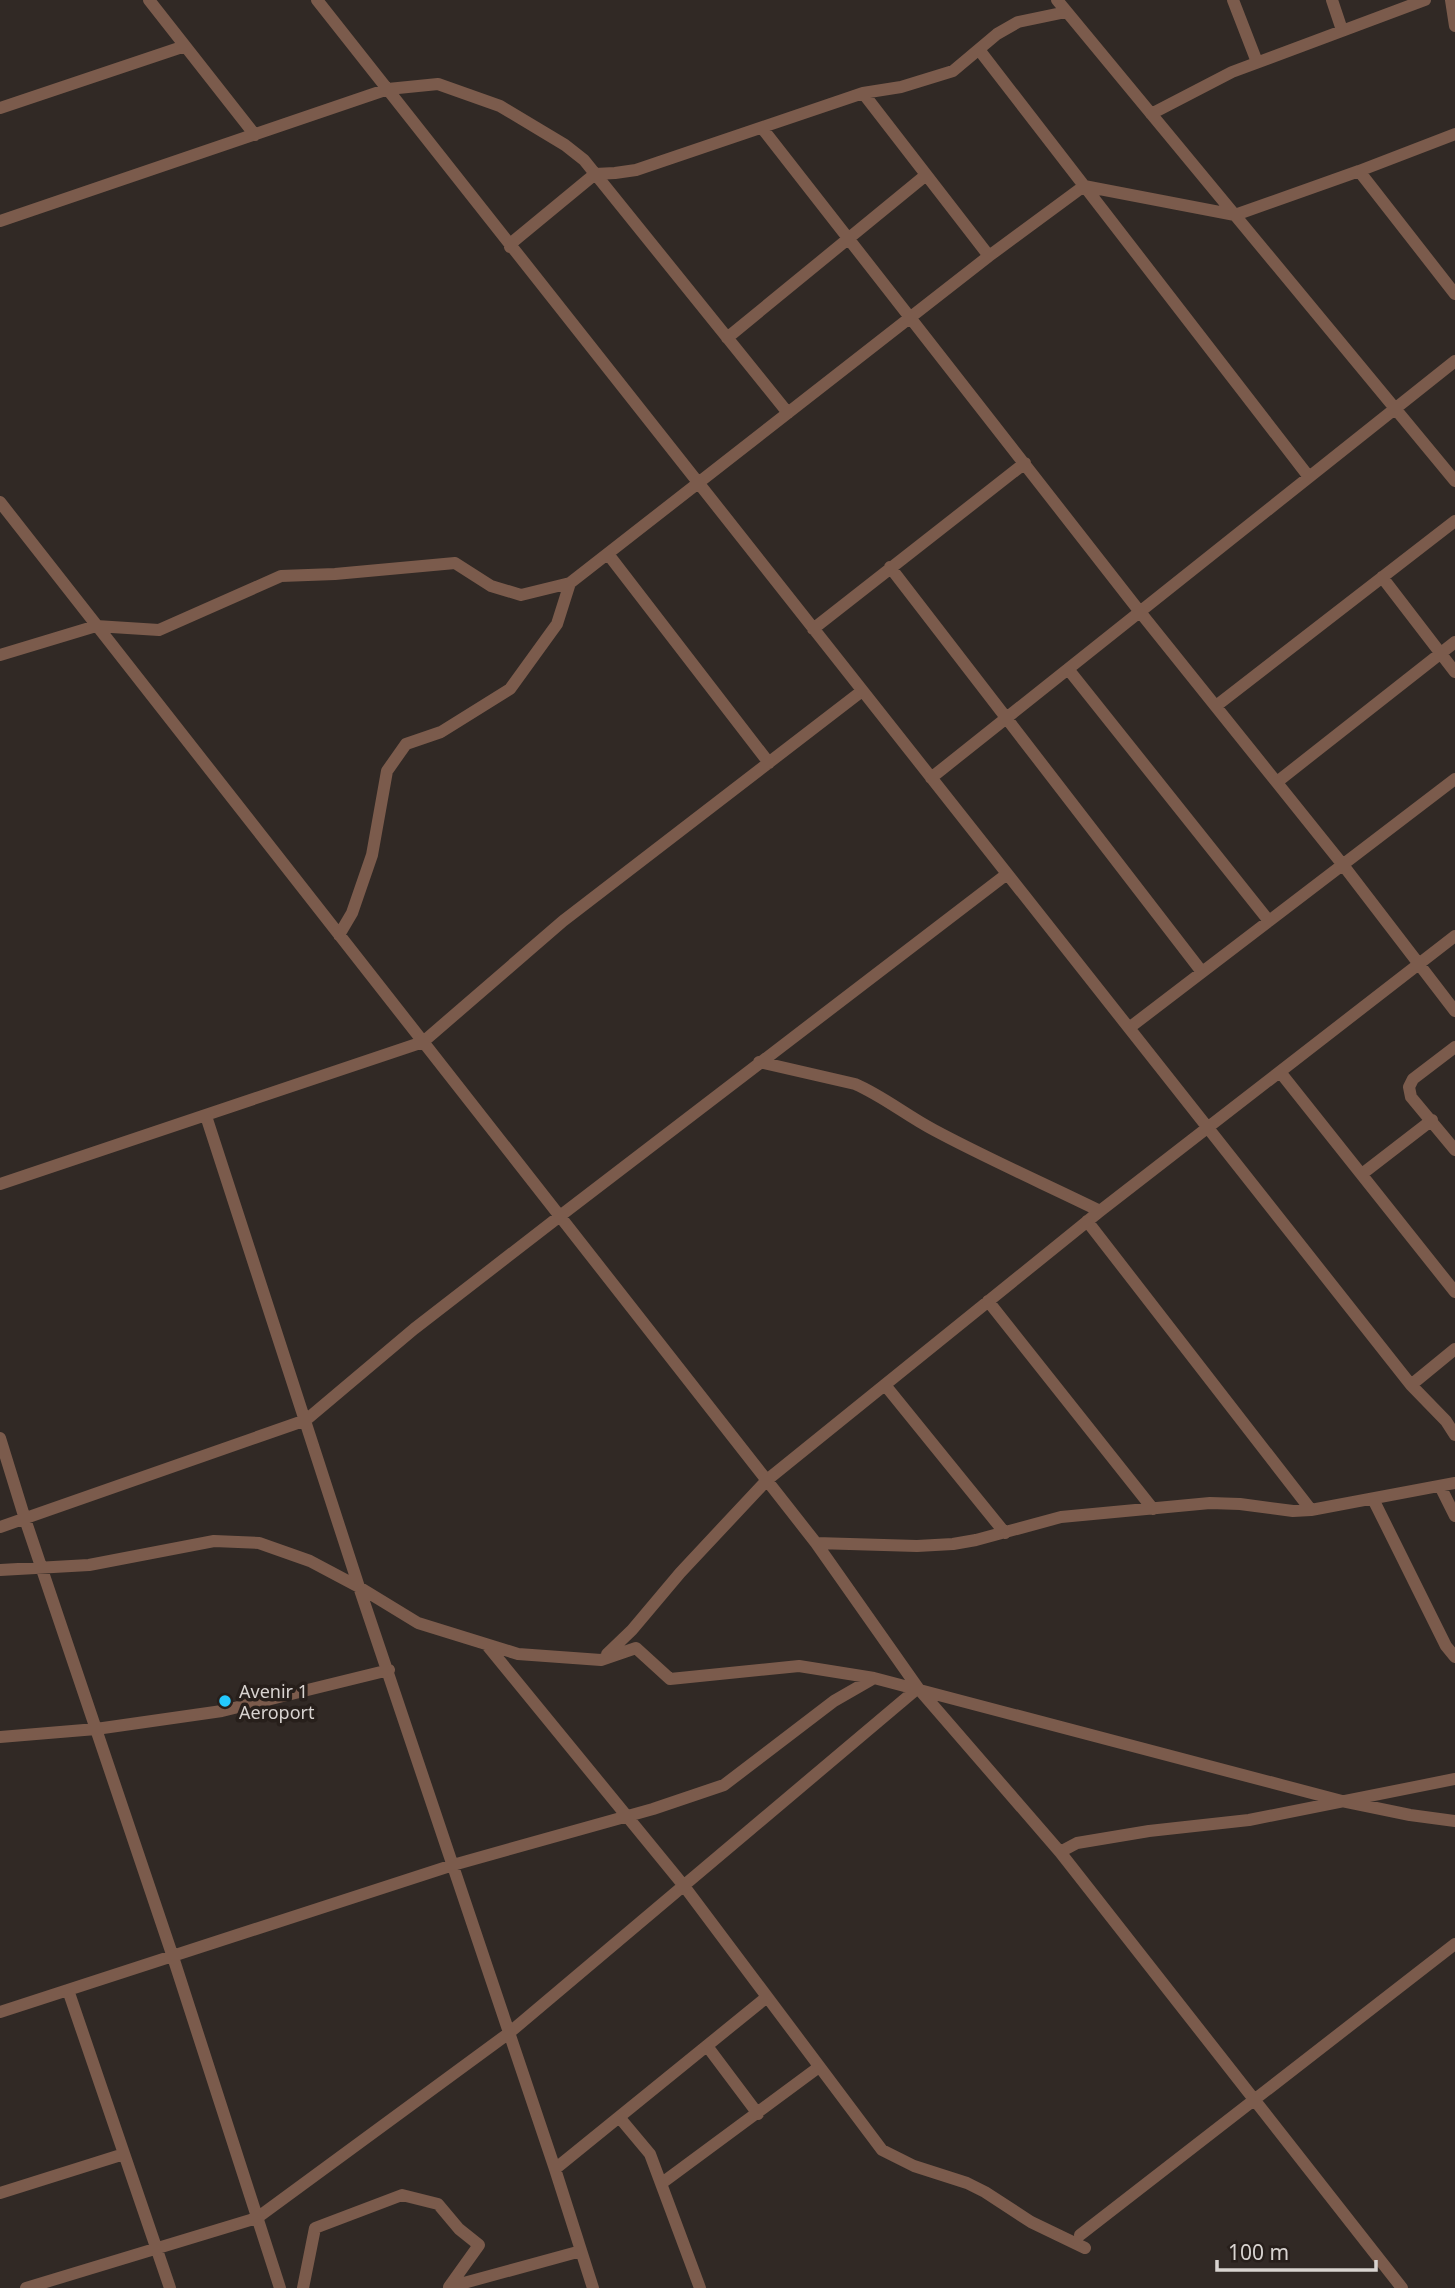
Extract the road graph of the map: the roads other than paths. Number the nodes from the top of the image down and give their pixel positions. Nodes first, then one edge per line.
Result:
1 (149, 0) edge
2 (317, 0) edge
3 (1057, 0) edge
4 (1233, 0) edge
5 (1332, 0) edge
6 (1424, 0) edge
7 (1451, 0) edge
8 (1066, 12) junction
9 (1455, 26) edge
10 (1342, 30) junction
11 (185, 46) junction
12 (980, 51) junction
13 (1257, 62) junction
14 (388, 89) junction
15 (863, 93) junction
16 (0, 108) edge
17 (1151, 114) junction
18 (762, 128) junction
19 (1455, 134) edge
20 (255, 135) junction
21 (1359, 171) junction
22 (595, 174) junction
23 (926, 175) junction
24 (1084, 186) junction
25 (1235, 215) junction
26 (0, 222) edge
27 (849, 238) junction
28 (510, 247) junction
29 (989, 256) junction
30 (1455, 294) edge
31 (911, 318) junction
32 (727, 338) junction
33 (1455, 361) edge
34 (1395, 408) junction
35 (788, 413) junction
36 (1025, 463) junction
37 (1308, 477) junction
38 (1455, 481) edge
39 (698, 484) junction
40 (0, 502) edge
41 (1455, 521) edge
42 (608, 554) junction
43 (890, 567) junction
44 (1382, 577) junction
45 (570, 583) junction
46 (1140, 611) junction
47 (96, 626) junction
48 (813, 629) junction
49 (1455, 642) edge
50 (0, 654) edge
51 (1441, 654) junction
52 (1068, 669) junction
53 (1455, 672) edge
54 (862, 691) junction
55 (1216, 706) junction
56 (1006, 718) junction
57 (769, 763) junction
58 (930, 778) junction
59 (1455, 779) edge
60 (1278, 782) junction
61 (1343, 865) junction
62 (1007, 874) junction
63 (1269, 921) junction
64 (339, 935) junction
65 (1455, 936) edge
66 (1420, 964) junction
67 (1202, 972) junction
68 (1455, 1011) edge
69 (1129, 1028) junction
70 (423, 1042) junction
71 (1455, 1047) edge
72 (760, 1062) junction
73 (1280, 1072) junction
74 (206, 1116) junction
75 (1432, 1120) junction
76 (1207, 1128) junction
77 (1455, 1150) edge
78 (1362, 1174) junction
79 (0, 1184) edge
80 (1100, 1211) junction
81 (560, 1216) junction
82 (1087, 1221) junction
83 (1455, 1292) edge
84 (988, 1301) junction
85 (1455, 1349) edge
86 (886, 1385) junction
87 (1410, 1385) junction
88 (306, 1420) junction
89 (1455, 1435) edge
90 (0, 1438) edge
91 (767, 1480) junction
92 (1455, 1483) edge
93 (1440, 1486) junction
94 (1373, 1499) junction
95 (1153, 1509) junction
96 (1311, 1510) junction
97 (1455, 1516) edge
98 (25, 1520) junction
99 (0, 1527) edge
100 (1005, 1532) junction
101 (816, 1543) junction
102 (41, 1567) junction
103 (0, 1570) edge
104 (359, 1587) junction
105 (486, 1644) junction
106 (1455, 1657) edge
107 (601, 1660) junction
108 (388, 1670) junction
109 (874, 1678) junction
110 (918, 1688) junction
111 (96, 1729) junction
112 (0, 1737) edge
113 (1455, 1779) edge
114 (1342, 1801) junction
115 (627, 1816) junction
116 (1455, 1821) edge
117 (1060, 1852) junction
118 (453, 1865) junction
119 (684, 1886) junction
120 (1455, 1944) edge
121 (173, 1957) junction
122 (68, 1990) junction
123 (767, 1997) junction
124 (0, 2012) edge
125 (509, 2033) junction
126 (707, 2046) junction
127 (819, 2067) junction
128 (1254, 2099) junction
129 (758, 2113) junction
130 (619, 2117) junction
131 (124, 2154) junction
132 (555, 2169) junction
133 (662, 2183) junction
134 (0, 2193) edge
135 (257, 2217) junction
136 (1080, 2235) dead end
137 (1085, 2248) dead end
138 (157, 2249) junction
139 (580, 2251) junction
140 (26, 2288) edge
141 (170, 2288) edge
142 (280, 2288) edge
143 (303, 2288) edge
144 (593, 2288) edge
145 (700, 2288) edge
146 (1402, 2288) edge

1 - 11 street
2 - 14 street
3 - 8 street
4 - 13 street
5 - 10 street
6 - 10 street
7 - 9 street
8 - 12 street
8 - 17 street
10 - 13 street
11 - 16 street
11 - 20 street
12 - 15 street
12 - 24 street
13 - 17 street
14 - 20 street
14 - 22 street
14 - 28 street
15 - 18 street
15 - 23 street
17 - 25 street
18 - 22 street
18 - 27 street
19 - 21 street
20 - 26 street
21 - 25 street
21 - 30 street
22 - 28 street
22 - 32 street
23 - 27 street
23 - 29 street
24 - 25 street
24 - 29 street
24 - 37 street
25 - 34 street
27 - 31 street
27 - 32 street
28 - 39 street
29 - 31 street
31 - 35 street
31 - 36 street
32 - 35 street
33 - 34 street
34 - 37 street
34 - 38 street
35 - 39 street
36 - 43 street
36 - 46 street
37 - 46 street
39 - 42 street
39 - 48 street
40 - 47 street
41 - 44 street
42 - 45 street
42 - 57 street
43 - 48 street
43 - 56 street
44 - 51 street
44 - 55 street
45 - 47 street
45 - 64 street
46 - 52 street
46 - 55 street
47 - 50 street
47 - 64 street
48 - 54 street
49 - 51 street
51 - 53 street
51 - 60 street
52 - 56 street
52 - 63 street
54 - 57 street
54 - 58 street
55 - 60 street
56 - 58 street
56 - 67 street
57 - 70 street
58 - 62 street
59 - 61 street
60 - 61 street
61 - 63 street
61 - 66 street
62 - 69 street
62 - 72 street
63 - 67 street
64 - 70 street
65 - 66 street
66 - 68 street
66 - 73 street
67 - 69 street
69 - 76 street
70 - 74 street
70 - 81 street
71 - 75 street
72 - 80 street
72 - 81 street
73 - 76 street
73 - 78 street
74 - 79 street
74 - 88 street
75 - 77 street
75 - 78 street
76 - 80 street
76 - 87 street
78 - 83 street
80 - 82 street
81 - 88 street
81 - 91 street
82 - 84 street
82 - 96 street
84 - 86 street
84 - 95 street
85 - 87 street
86 - 91 street
86 - 100 street
87 - 89 street
88 - 98 street
88 - 104 street
90 - 98 street
91 - 101 street
91 - 107 street
92 - 93 street
93 - 94 street
93 - 97 street
94 - 96 street
94 - 106 street
95 - 96 street
95 - 100 street
98 - 99 street
98 - 102 street
100 - 101 street
101 - 110 street
102 - 103 street
102 - 104 street
102 - 111 street
104 - 105 street
104 - 108 street
105 - 107 street
105 - 115 street
107 - 109 street
108 - 111 street
108 - 118 street
109 - 110 street
109 - 115 street
110 - 114 street
110 - 117 street
110 - 119 street
111 - 112 street
111 - 121 street
113 - 114 street
114 - 116 street
114 - 117 street
115 - 118 street
115 - 119 street
117 - 128 street
118 - 121 street
118 - 125 street
119 - 123 street
119 - 125 street
120 - 128 street
121 - 122 street
121 - 135 street
122 - 124 street
122 - 131 street
123 - 126 street
123 - 127 street
125 - 132 street
125 - 135 street
126 - 129 street
126 - 130 street
127 - 129 street
127 - 137 street
128 - 136 street
128 - 146 street
129 - 133 street
130 - 132 street
130 - 133 street
131 - 134 street
131 - 138 street
132 - 139 street
133 - 145 street
135 - 138 street
135 - 142 street
138 - 140 street
138 - 141 street
139 - 143 street
139 - 144 street

